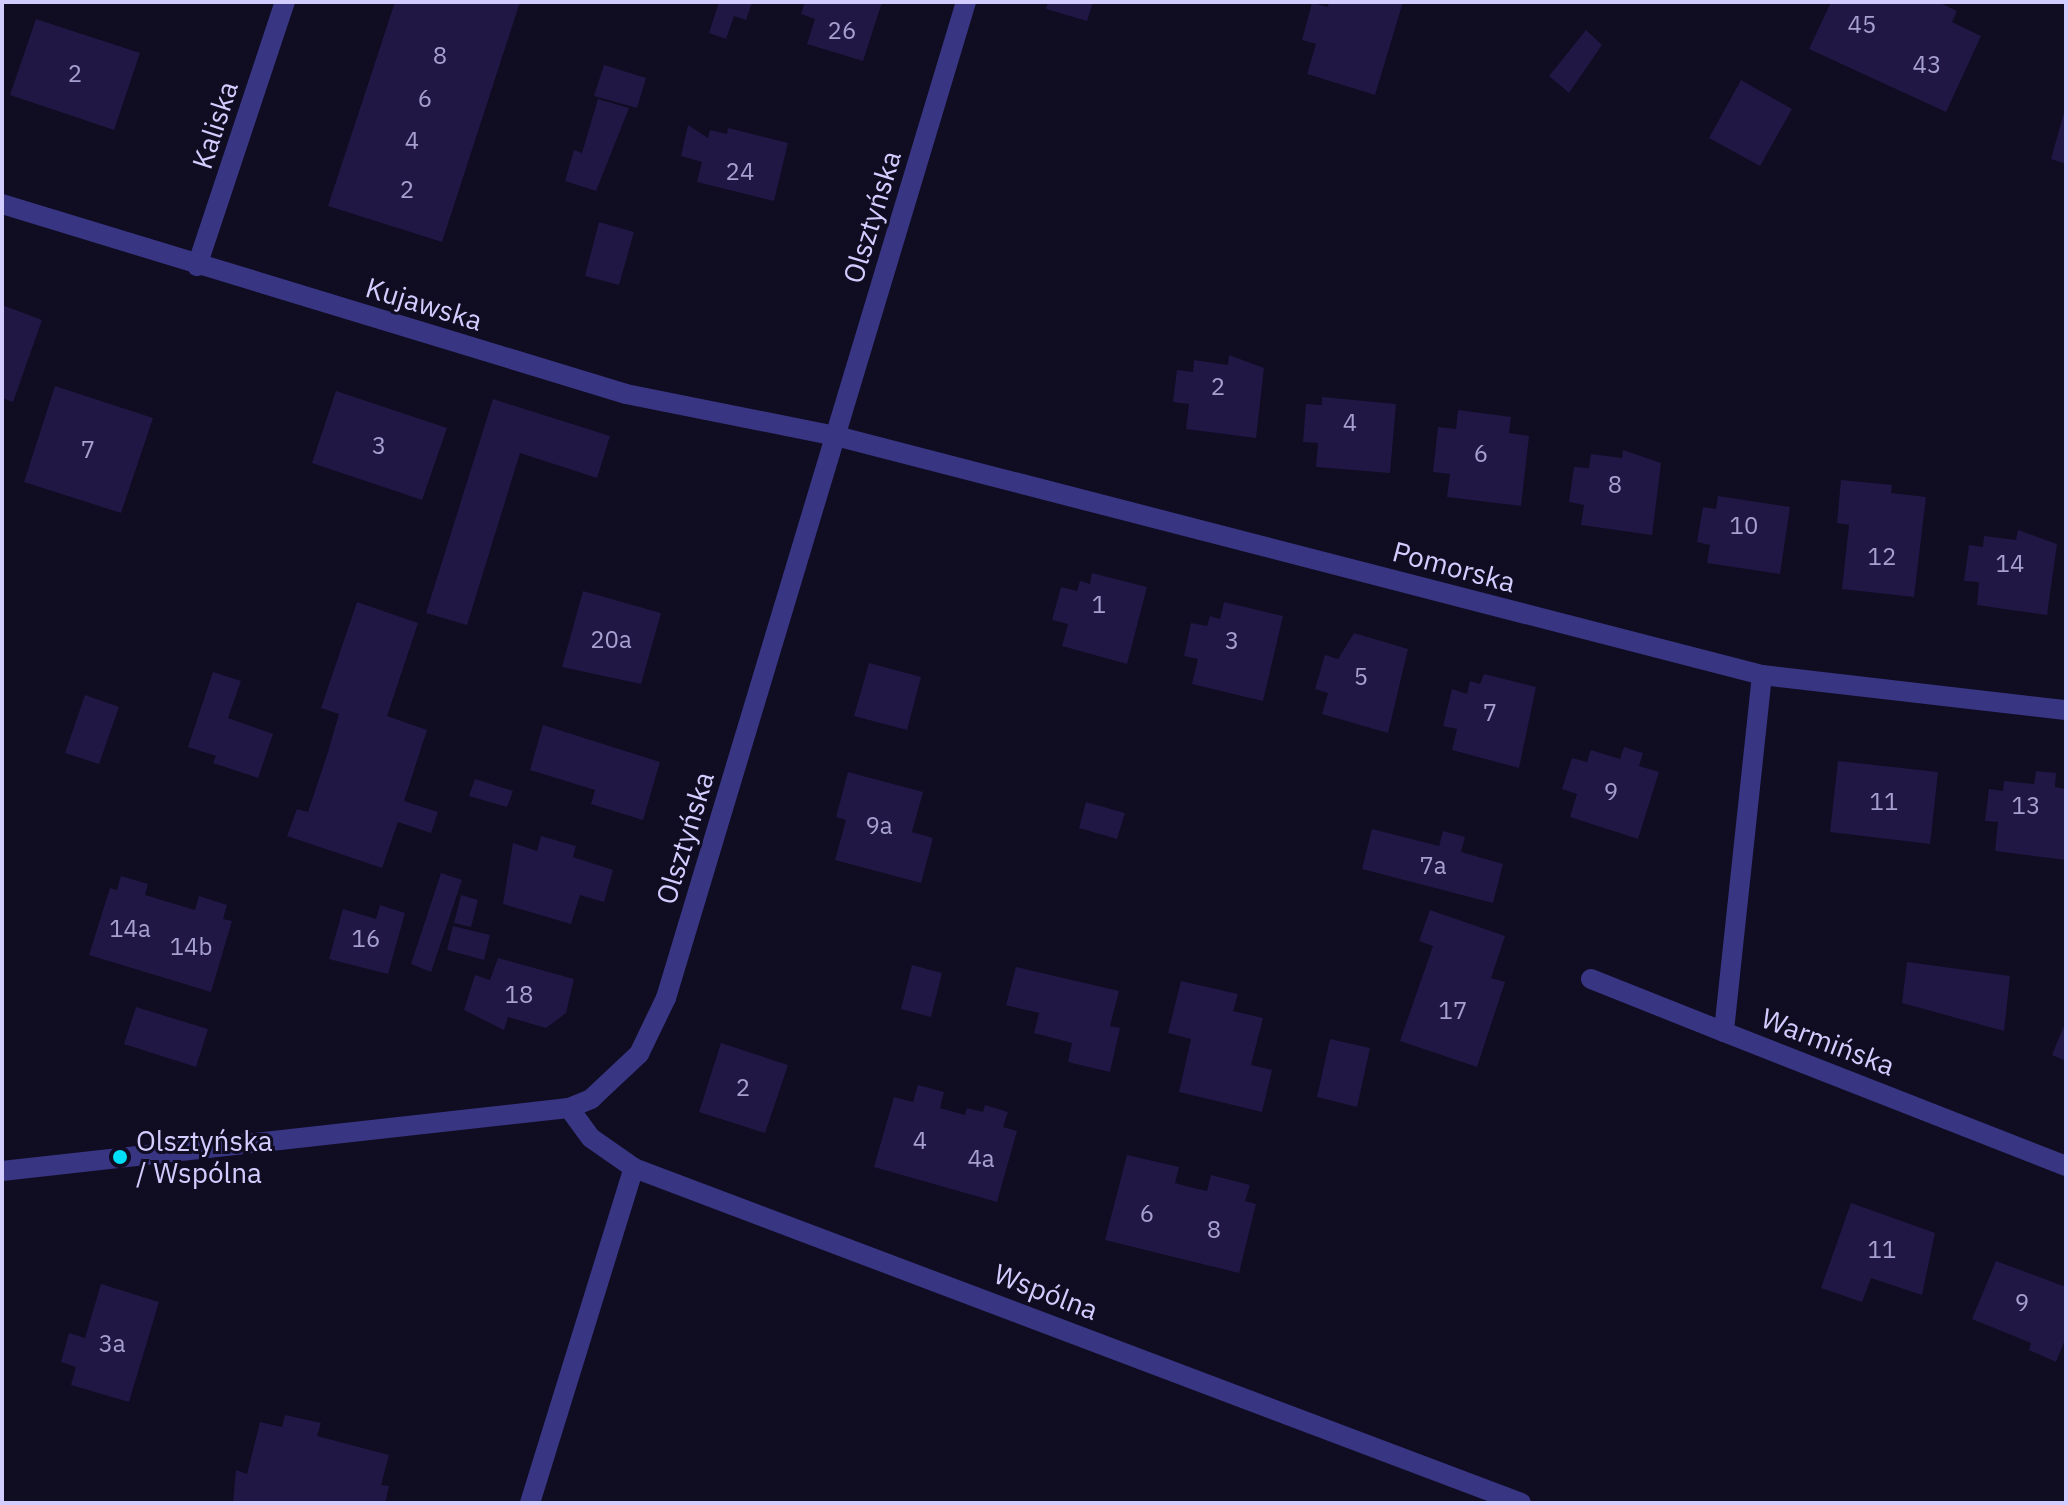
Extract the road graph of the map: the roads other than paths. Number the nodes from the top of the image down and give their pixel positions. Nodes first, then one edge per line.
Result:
1 (285, 2) edge
2 (966, 2) edge
3 (2, 204) edge
4 (197, 266) junction
5 (836, 436) junction
6 (1762, 675) junction
7 (2066, 710) edge
8 (1591, 979) dead end
9 (1724, 1032) junction
10 (569, 1108) junction
11 (2066, 1166) edge
12 (634, 1168) junction
13 (2, 1171) edge
14 (530, 1503) edge
15 (1521, 1503) edge

1 - 4 street, Kaliska
2 - 5 street, Olsztyńska
3 - 4 street, Kujawska
4 - 5 street, Kujawska
5 - 6 street, Pomorska
5 - 10 street, Olsztyńska
6 - 7 street, Pomorska
6 - 9 street, Warmińska
8 - 9 street
9 - 11 street, Warmińska
10 - 12 street, Wspólna
10 - 13 street, Olsztyńska
12 - 14 street
12 - 15 street, Wspólna

